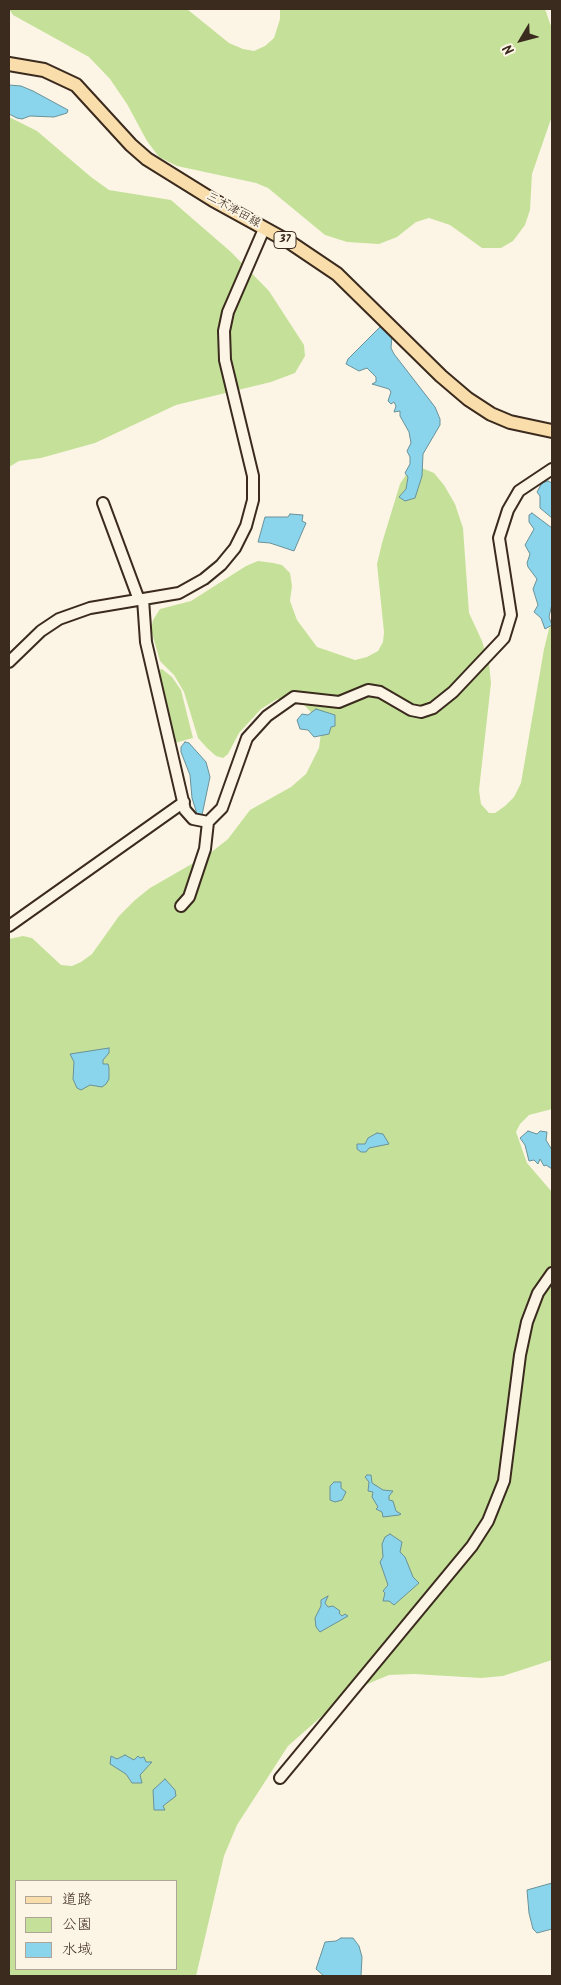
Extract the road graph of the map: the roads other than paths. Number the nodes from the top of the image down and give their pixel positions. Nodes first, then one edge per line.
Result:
1 (9, 64) edge
2 (264, 229) junction
3 (552, 431) edge
4 (552, 469) edge
5 (103, 503) dead end
6 (141, 600) junction
7 (9, 662) edge
8 (184, 802) junction
9 (208, 822) junction
10 (181, 906) dead end
11 (9, 926) edge
12 (552, 1273) edge
13 (280, 1778) dead end

1 - 2 main road, 三木津田線 / 37
2 - 3 main road, 三木津田線 / 37
2 - 6 street
4 - 9 street
5 - 6 street
6 - 7 street
6 - 8 street
8 - 9 street
8 - 11 street
9 - 10 street
12 - 13 street

